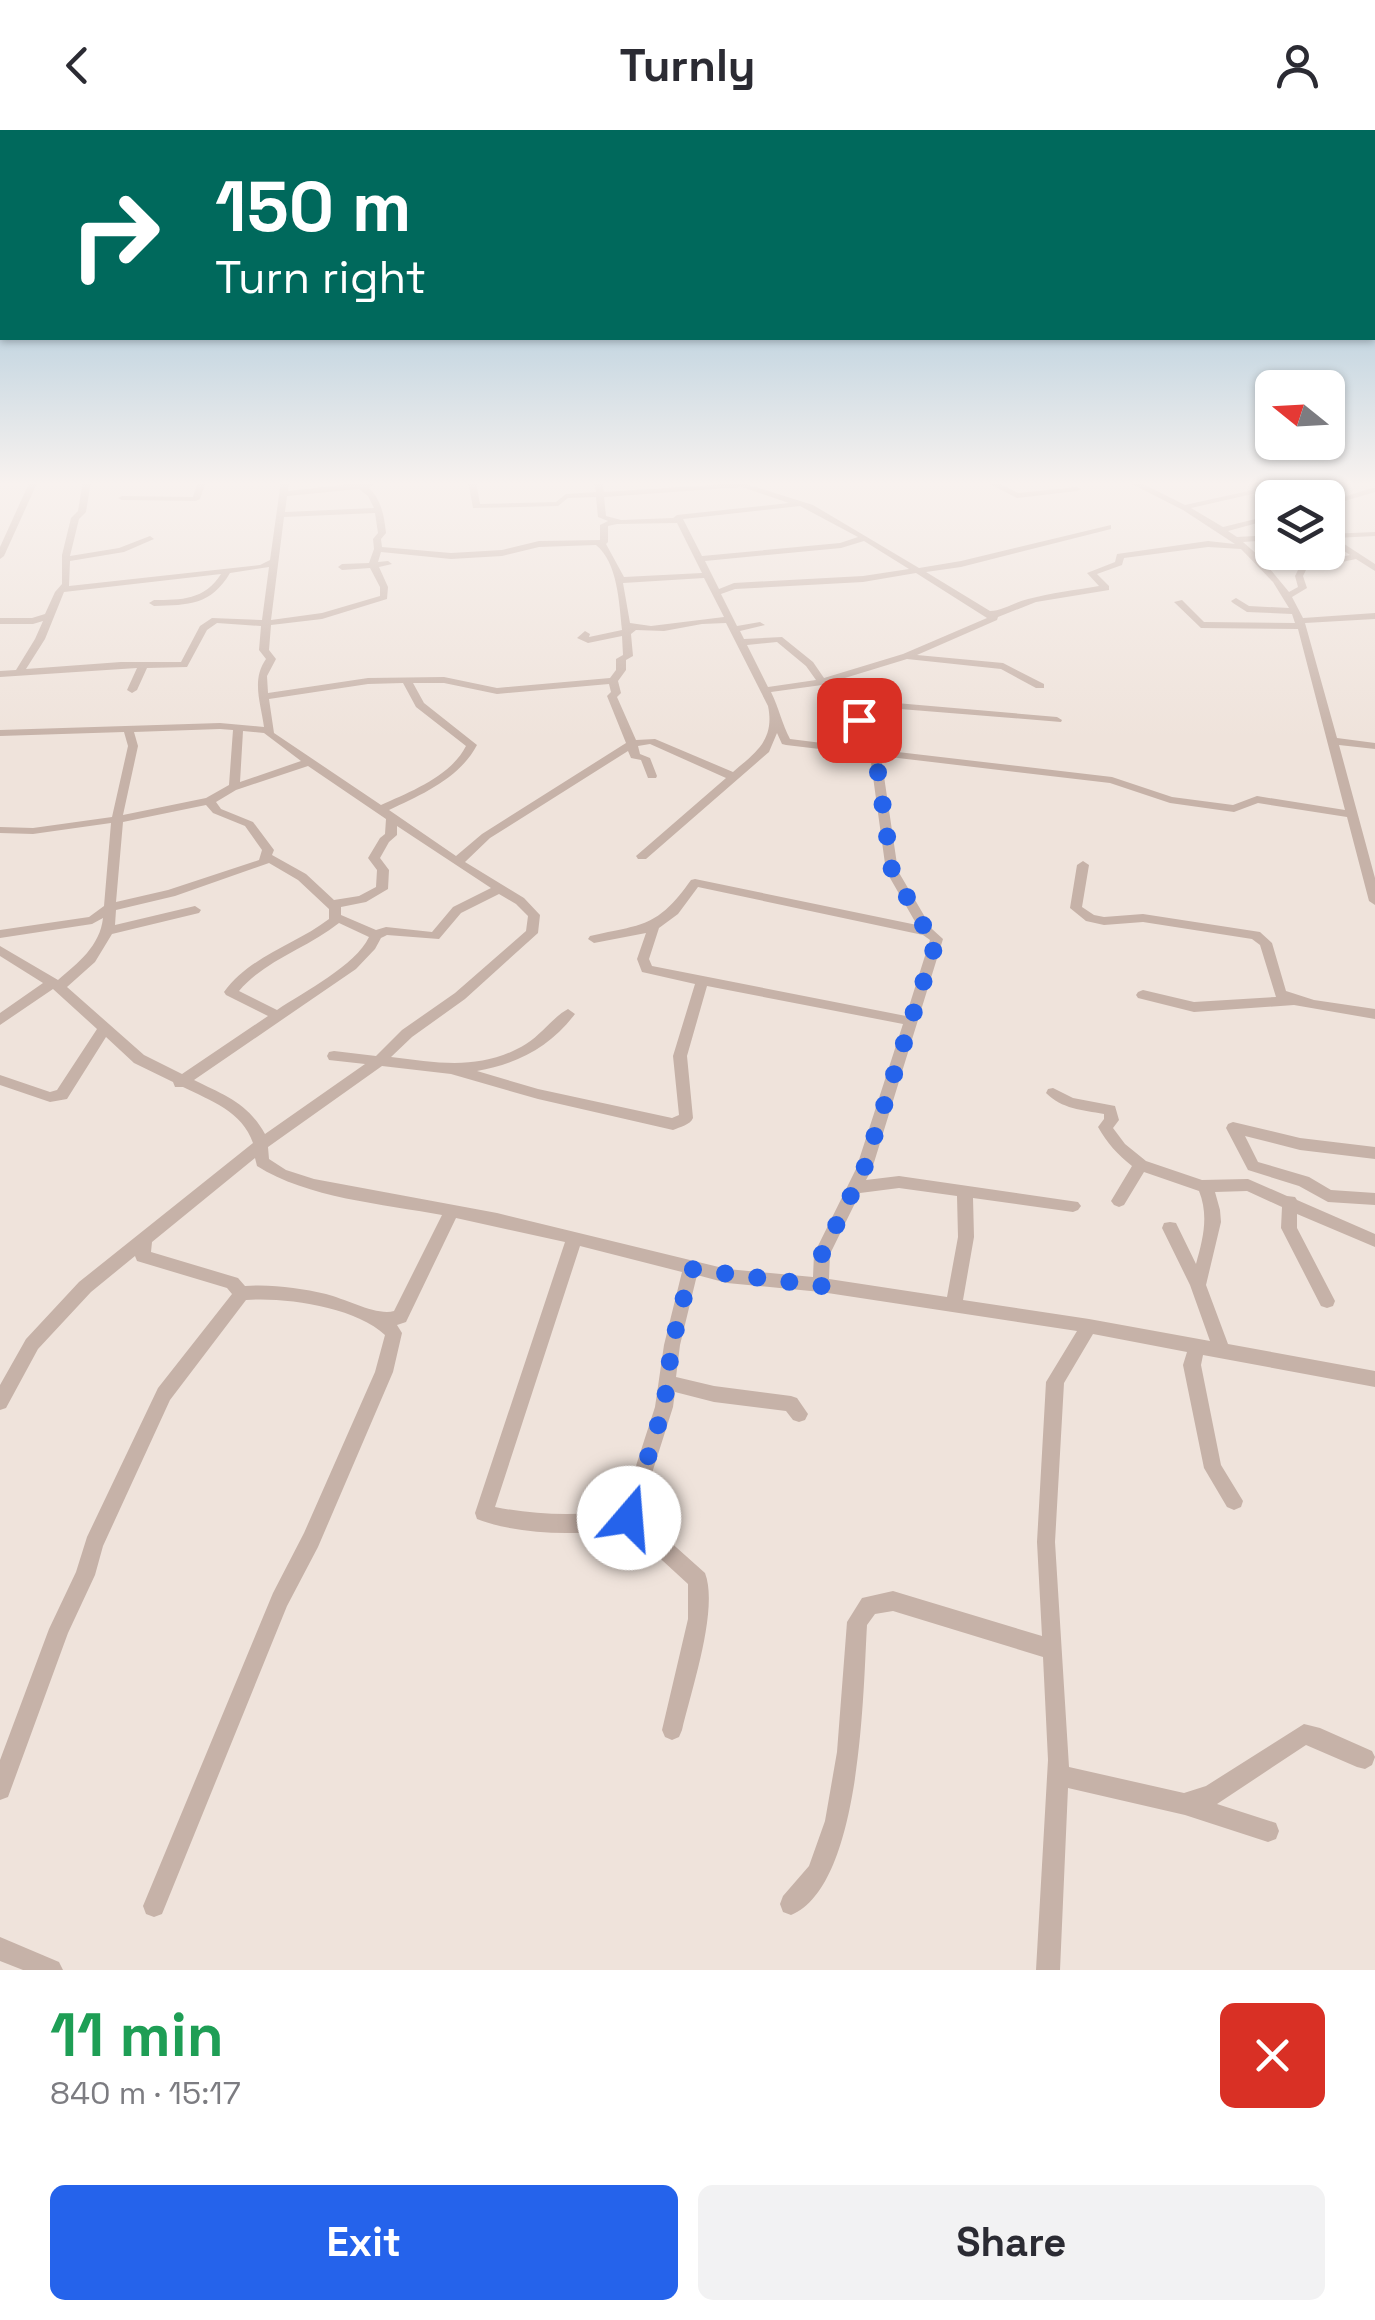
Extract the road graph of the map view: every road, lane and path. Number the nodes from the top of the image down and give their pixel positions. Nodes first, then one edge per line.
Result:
1 (67, 567) edge
2 (262, 567) edge
3 (272, 567) edge
4 (374, 567) edge
5 (613, 567) edge
6 (702, 567) edge
7 (912, 567) edge
8 (940, 567) edge
9 (1107, 567) edge
10 (1266, 567) edge
11 (1308, 567) edge
12 (222, 570) junction
13 (917, 570) junction
14 (707, 575) junction
15 (618, 578) junction
16 (62, 590) junction
17 (716, 593) junction
18 (1289, 595) junction
19 (1236, 601) dead end
20 (154, 602) dead end
21 (1179, 602) dead end
22 (990, 614) junction
23 (50, 616) junction
24 (1375, 616) edge
25 (1299, 619) junction
26 (0, 622) edge
27 (269, 624) junction
28 (731, 624) junction
29 (760, 624) dead end
30 (630, 629) junction
31 (584, 634) dead end
32 (744, 642) junction
33 (906, 656) junction
34 (143, 666) junction
35 (19, 673) junction
36 (0, 674) edge
37 (407, 681) junction
38 (613, 681) junction
39 (822, 682) junction
40 (1040, 686) dead end
41 (132, 690) dead end
42 (768, 690) junction
43 (264, 697) junction
44 (1056, 720) dead end
45 (776, 721) junction
46 (128, 728) junction
47 (238, 728) junction
48 (270, 731) junction
49 (0, 733) edge
50 (786, 742) junction
51 (1332, 742) junction
52 (632, 744) junction
53 (1375, 746) edge
54 (764, 750) junction
55 (871, 750) junction
56 (296, 752) junction
57 (310, 761) junction
58 (292, 767) junction
59 (652, 776) dead end
60 (732, 776) junction
61 (234, 788) junction
62 (209, 801) junction
63 (388, 812) junction
64 (1350, 814) junction
65 (118, 820) junction
66 (0, 830) edge
67 (266, 856) junction
68 (642, 856) dead end
69 (457, 862) junction
70 (1083, 865) dead end
71 (499, 889) junction
72 (1375, 901) edge
73 (109, 908) junction
74 (195, 910) dead end
75 (333, 911) junction
76 (654, 929) junction
77 (108, 931) junction
78 (927, 932) junction
79 (0, 934) edge
80 (376, 935) junction
81 (594, 939) dead end
82 (0, 950) edge
83 (702, 981) junction
84 (56, 985) junction
85 (1143, 994) dead end
86 (1292, 1002) junction
87 (568, 1014) dead end
88 (1375, 1014) edge
89 (276, 1016) junction
90 (0, 1020) edge
91 (910, 1021) junction
92 (104, 1028) junction
93 (334, 1056) dead end
94 (380, 1061) junction
95 (451, 1069) junction
96 (0, 1080) edge
97 (180, 1084) junction
98 (1053, 1093) dead end
99 (263, 1143) junction
100 (1375, 1153) edge
101 (1142, 1165) junction
102 (1204, 1186) junction
103 (857, 1187) junction
104 (966, 1192) junction
105 (1375, 1199) edge
106 (1120, 1202) dead end
107 (1290, 1202) junction
108 (1073, 1206) dead end
109 (452, 1211) junction
110 (1170, 1228) dead end
111 (574, 1239) junction
112 (144, 1240) junction
113 (1375, 1240) edge
114 (691, 1269) junction
115 (1198, 1285) junction
116 (822, 1286) junction
117 (242, 1293) junction
118 (1328, 1301) dead end
119 (954, 1305) junction
120 (393, 1324) junction
121 (1089, 1326) junction
122 (1197, 1346) junction
123 (1222, 1350) junction
124 (1375, 1379) edge
125 (668, 1382) junction
126 (0, 1402) edge
127 (799, 1414) dead end
128 (1234, 1501) dead end
129 (629, 1518) junction
130 (1052, 1648) junction
131 (672, 1730) dead end
132 (1366, 1758) dead end
133 (1058, 1775) junction
134 (0, 1789) edge
135 (1184, 1804) junction
136 (1268, 1831) dead end
137 (792, 1904) dead end
138 (154, 1906) dead end
139 (0, 1950) edge
140 (51, 1970) edge
141 (1048, 1970) edge

1 - 16 street
2 - 12 street
3 - 27 street
4 - 27 street
5 - 15 street
6 - 14 street
7 - 13 street
8 - 13 street
9 - 22 street
10 - 18 street
11 - 18 street
12 - 16 street
12 - 20 street
13 - 17 street
13 - 22 street
14 - 15 street
14 - 17 street
15 - 30 street
16 - 23 street
17 - 28 street
18 - 25 street
19 - 25 street
21 - 25 street
22 - 33 street
23 - 26 street
23 - 35 street
24 - 25 street
25 - 51 street
27 - 34 street
27 - 43 street
28 - 29 street
28 - 30 street
28 - 32 street
30 - 31 street
30 - 38 street
32 - 39 street
32 - 42 street
33 - 39 street
33 - 40 street
34 - 35 street
34 - 41 street
35 - 36 street
37 - 38 street
37 - 43 street
37 - 63 street
38 - 52 street
39 - 42 street
42 - 45 street
43 - 48 street
44 - 55 street
45 - 50 street
45 - 54 street
46 - 47 street
46 - 49 street
46 - 65 street
47 - 48 street
47 - 61 street
48 - 56 street
50 - 54 street
50 - 55 street
51 - 53 street
51 - 64 street
52 - 59 street
52 - 60 street
52 - 69 street
54 - 60 street
55 - 64 street
55 - 78 street
56 - 57 street
56 - 58 street
57 - 58 street
57 - 63 street
58 - 61 street
60 - 68 street
61 - 62 street
62 - 65 street
62 - 67 street
63 - 69 street
63 - 75 street
64 - 72 street
65 - 66 street
65 - 73 street
67 - 73 street
67 - 75 street
69 - 71 street
70 - 86 street
71 - 80 street
71 - 94 street
73 - 77 street
73 - 79 street
74 - 77 street
75 - 80 street
75 - 89 street
76 - 78 street
76 - 81 street
76 - 83 street
77 - 84 street
78 - 91 street
80 - 89 street
82 - 84 street
83 - 91 street
83 - 95 street
84 - 90 street
84 - 92 street
85 - 86 street
86 - 88 street
87 - 95 street
89 - 97 street
91 - 103 street
92 - 96 street
92 - 97 street
93 - 94 street
94 - 95 street
94 - 99 street
97 - 99 street
98 - 101 street
99 - 109 street
99 - 112 street
100 - 105 street
101 - 102 street
101 - 106 street
102 - 107 street
102 - 115 street
103 - 104 street
103 - 116 street
104 - 108 street
104 - 119 street
107 - 113 street
107 - 118 street
109 - 111 street
109 - 120 street
110 - 115 street
111 - 114 street
111 - 129 street
112 - 117 street
112 - 126 street
114 - 116 street
114 - 125 street
115 - 123 street
116 - 119 street
117 - 120 street
117 - 134 street
119 - 121 street
120 - 138 street
121 - 122 street
121 - 130 street
122 - 123 street
122 - 128 street
123 - 124 street
125 - 127 street
125 - 129 street
129 - 131 street
130 - 133 street
130 - 137 street
132 - 135 street
133 - 135 street
133 - 141 street
135 - 136 street
139 - 140 street

